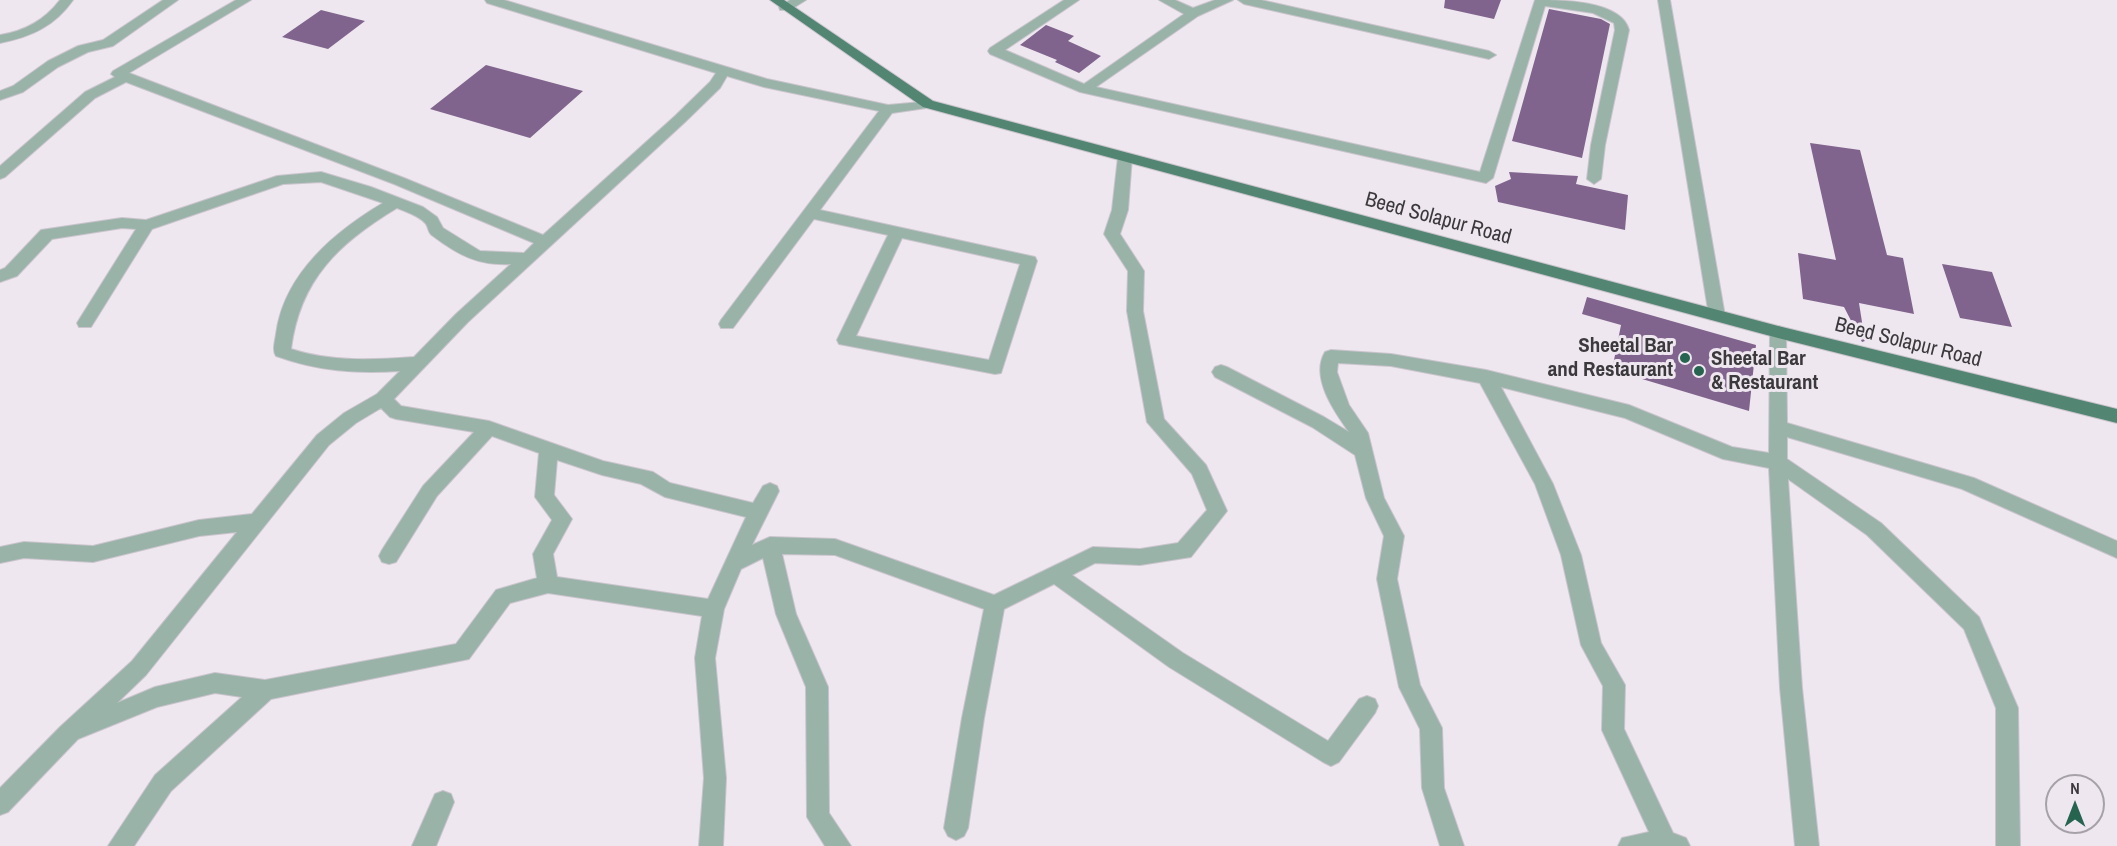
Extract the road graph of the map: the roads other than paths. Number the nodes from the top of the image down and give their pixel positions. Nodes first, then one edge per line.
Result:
1 (68, 0) edge
2 (172, 0) edge
3 (244, 0) edge
4 (490, 0) edge
5 (800, 0) edge
6 (1073, 0) edge
7 (1165, 0) edge
8 (1227, 0) edge
9 (1244, 0) edge
10 (1664, 0) edge
11 (780, 4) edge
12 (1193, 13) junction
13 (0, 39) edge
14 (1489, 55) dead end
15 (724, 71) junction
16 (126, 77) junction
17 (1085, 89) junction
18 (0, 96) edge
19 (928, 104) junction
20 (888, 109) junction
21 (1125, 158) junction
22 (0, 174) edge
23 (1594, 179) dead end
24 (396, 202) junction
25 (810, 213) junction
26 (147, 225) junction
27 (897, 232) junction
28 (545, 242) junction
29 (527, 258) junction
30 (0, 276) edge
31 (1717, 316) junction
32 (85, 323) dead end
33 (727, 324) dead end
34 (1778, 332) junction
35 (417, 363) junction
36 (1221, 372) dead end
37 (1486, 377) junction
38 (383, 399) junction
39 (2117, 416) edge
40 (1778, 427) junction
41 (489, 428) junction
42 (549, 449) junction
43 (1364, 451) junction
44 (1779, 462) junction
45 (770, 490) dead end
46 (757, 514) junction
47 (254, 522) junction
48 (770, 545) junction
49 (2117, 550) edge
50 (0, 555) edge
51 (389, 556) dead end
52 (733, 563) junction
53 (1056, 575) junction
54 (548, 584) junction
55 (995, 604) junction
56 (714, 609) junction
57 (266, 690) junction
58 (1367, 706) dead end
59 (68, 734) junction
60 (443, 802) dead end
61 (0, 804) edge
62 (956, 828) dead end
63 (1672, 844) edge
64 (120, 846) edge
65 (424, 846) edge
66 (711, 846) edge
67 (839, 846) edge
68 (1452, 846) edge
69 (1630, 846) edge
70 (1807, 846) edge
71 (2008, 846) edge

1 - 13 street
2 - 18 street
3 - 16 street
4 - 15 street
5 - 11 street
6 - 17 street
7 - 12 street
8 - 12 street
9 - 14 street
10 - 31 street
11 - 19 main road, Beed Solapur Road
12 - 17 street
15 - 20 street
15 - 28 street
16 - 22 street
16 - 28 street
17 - 23 street
19 - 20 street
19 - 21 main road, Beed Solapur Road
20 - 25 street
21 - 31 main road, Beed Solapur Road
21 - 53 street
24 - 26 street
24 - 29 street
24 - 35 street
25 - 27 street
25 - 33 street
26 - 30 street
26 - 32 street
27 - 27 street
28 - 29 street
29 - 35 street
31 - 34 main road, Beed Solapur Road
34 - 39 main road, Beed Solapur Road
34 - 40 street
35 - 38 street
36 - 43 street
37 - 43 street
37 - 44 street
37 - 63 street
38 - 41 street
38 - 47 street
40 - 44 street
40 - 49 street
41 - 42 street
41 - 51 street
42 - 46 street
42 - 54 street
43 - 68 street
44 - 70 street
44 - 71 street
45 - 46 street
46 - 52 street
47 - 50 street
47 - 59 street
48 - 52 street
48 - 55 street
48 - 67 street
52 - 56 street
53 - 55 street
53 - 58 street
54 - 56 street
54 - 57 street
55 - 62 street
56 - 66 street
57 - 59 street
57 - 64 street
59 - 61 street
60 - 65 street
63 - 69 street

